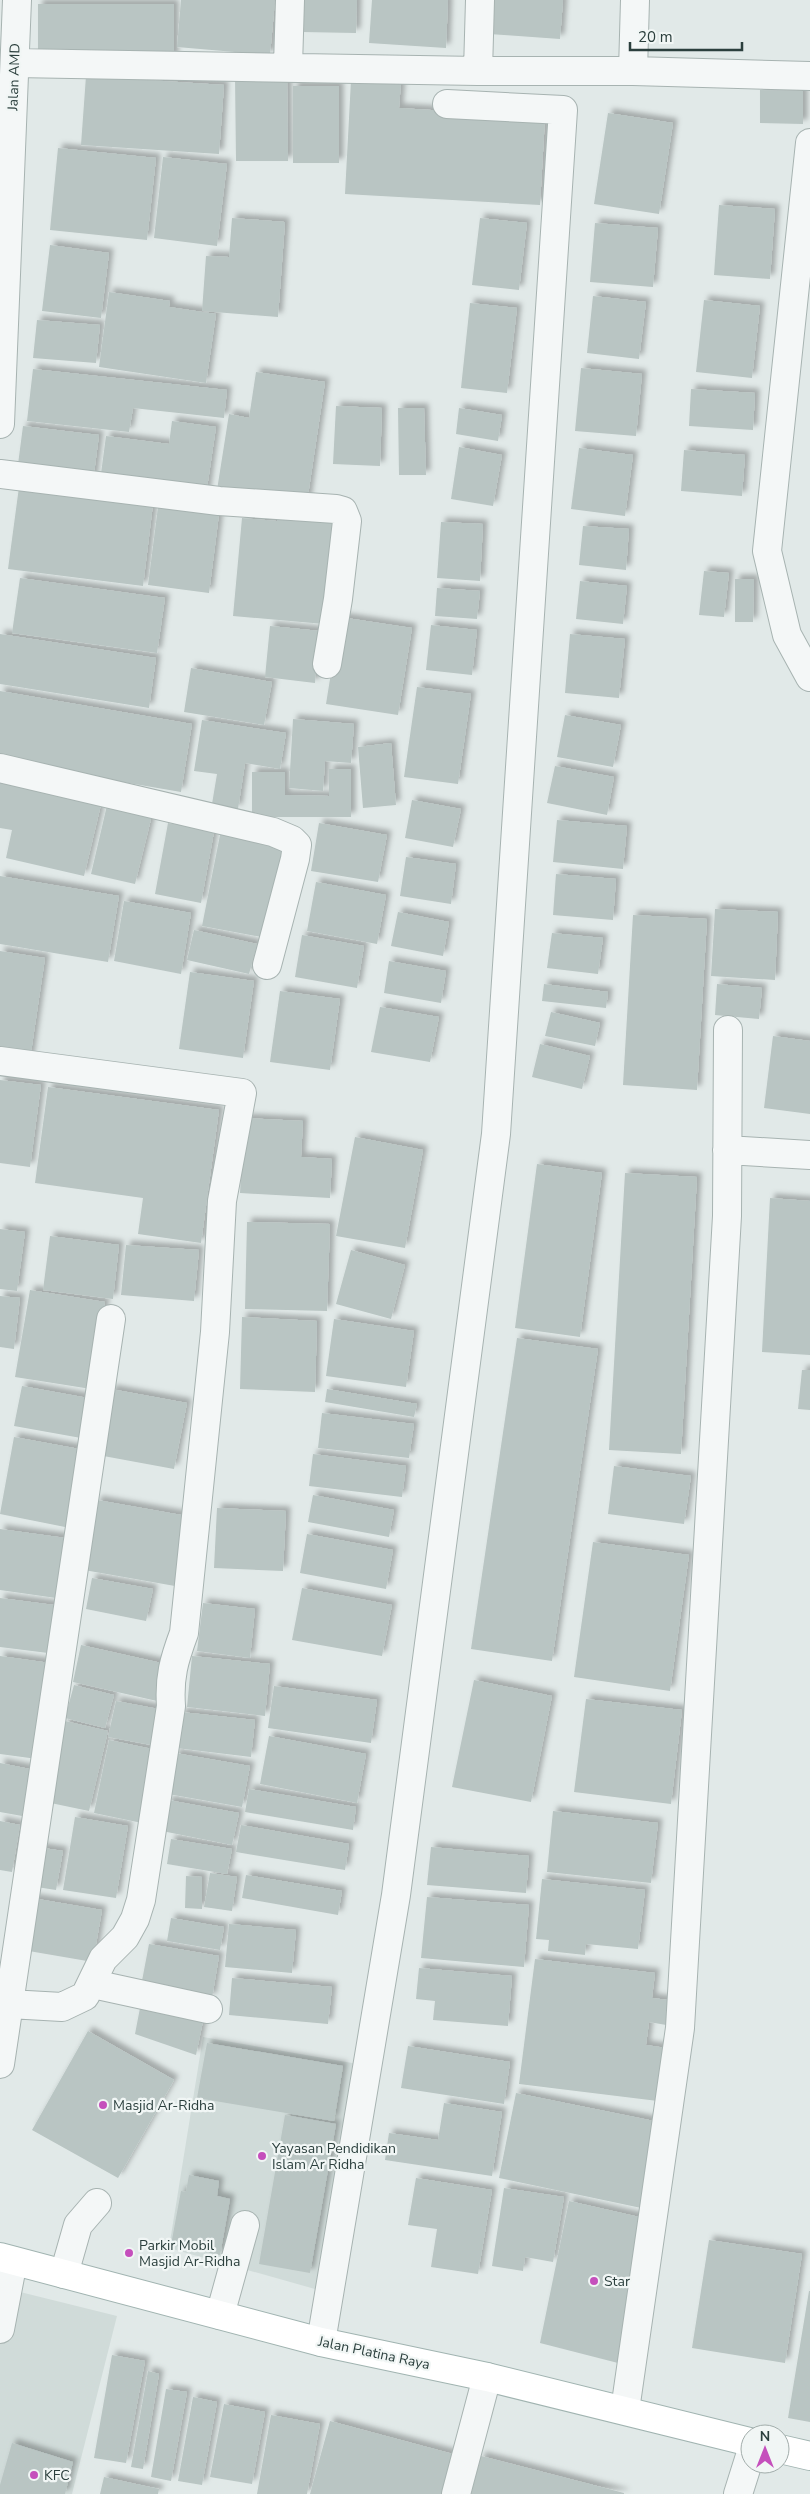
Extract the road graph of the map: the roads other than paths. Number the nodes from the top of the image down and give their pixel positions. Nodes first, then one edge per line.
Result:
1 (17, 0) edge
2 (290, 0) edge
3 (480, 0) edge
4 (635, 0) edge
5 (15, 63) junction
6 (288, 66) junction
7 (478, 71) junction
8 (633, 71) junction
9 (810, 76) edge
10 (447, 104) dead end
11 (810, 143) edge
12 (4, 226) edge
13 (0, 416) edge
14 (0, 424) edge
15 (0, 474) edge
16 (327, 664) dead end
17 (810, 676) edge
18 (0, 768) edge
19 (267, 965) dead end
20 (728, 1030) dead end
21 (0, 1061) edge
22 (727, 1150) junction
23 (810, 1154) edge
24 (111, 1319) dead end
25 (93, 1984) junction
26 (9, 2004) junction
27 (208, 2010) dead end
28 (0, 2064) edge
29 (97, 2203) dead end
30 (245, 2225) dead end
31 (7, 2259) edge
32 (64, 2274) junction
33 (220, 2315) junction
34 (0, 2329) edge
35 (321, 2342) junction
36 (487, 2377) junction
37 (625, 2410) junction
38 (740, 2439) edge
39 (790, 2451) edge
40 (810, 2456) edge
41 (744, 2474) edge
42 (456, 2494) edge
43 (738, 2494) edge

1 - 5 street, Jalan AMD
2 - 6 street
3 - 7 street
4 - 8 street
5 - 6 street
5 - 12 street, Jalan AMD
6 - 7 street
7 - 8 street
8 - 9 street
10 - 35 street
11 - 17 street
12 - 13 street, Jalan AMD
13 - 14 street, Jalan AMD
15 - 16 street
18 - 19 street
20 - 22 street
21 - 25 street
22 - 23 street
22 - 37 street
24 - 26 street
25 - 26 street
25 - 27 street
26 - 28 street
29 - 32 street
30 - 33 street
31 - 32 main road, Jalan Platina Raya
31 - 34 street
32 - 33 main road, Jalan Platina Raya
33 - 35 main road, Jalan Platina Raya
35 - 36 main road, Jalan Platina Raya
36 - 37 main road, Jalan Platina Raya
36 - 42 street
37 - 38 main road, Jalan Platina Raya
39 - 40 main road
41 - 43 street

